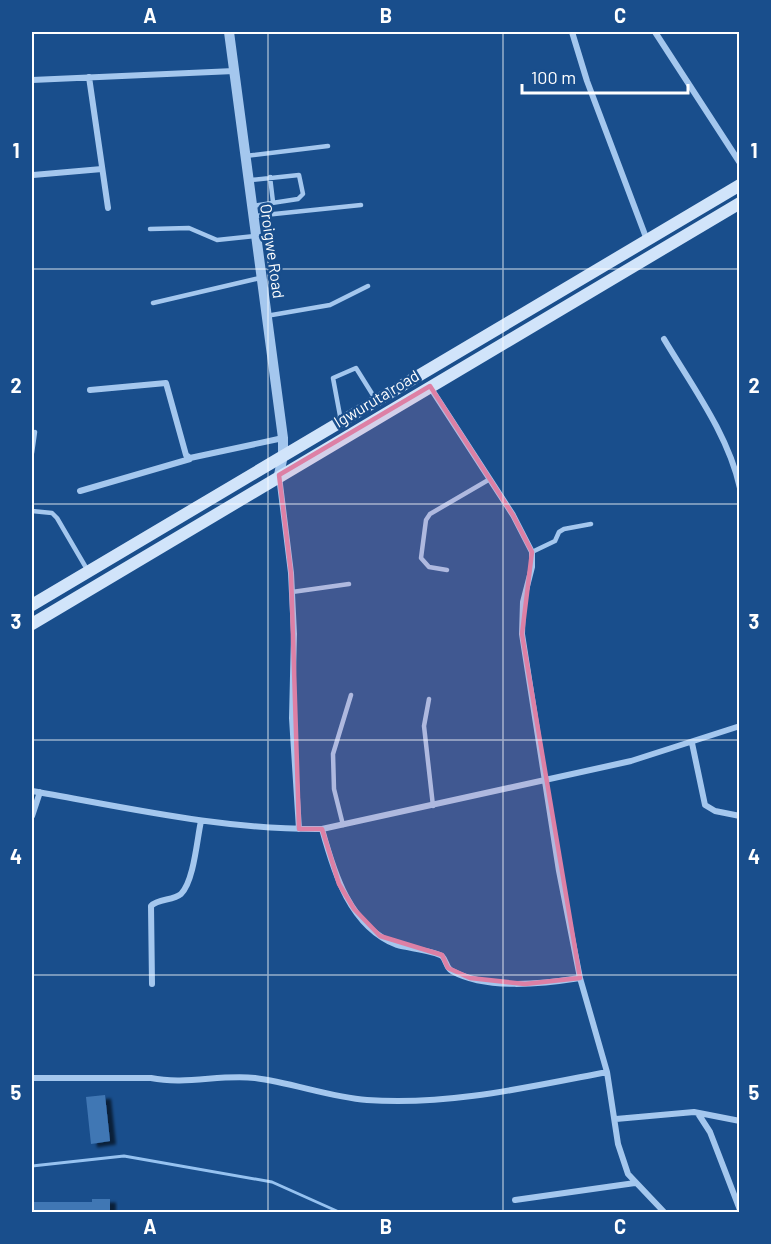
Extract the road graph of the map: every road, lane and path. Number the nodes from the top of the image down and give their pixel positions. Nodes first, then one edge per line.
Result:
1 (229, 32) edge
2 (572, 32) edge
3 (655, 32) edge
4 (234, 71) junction
5 (89, 77) junction
6 (32, 80) edge
7 (328, 147) dead end
8 (245, 156) junction
9 (740, 163) edge
10 (102, 169) junction
11 (33, 174) edge
12 (270, 177) junction
13 (248, 180) junction
14 (740, 185) edge
15 (273, 202) junction
16 (740, 203) edge
17 (361, 205) dead end
18 (108, 208) dead end
19 (252, 211) junction
20 (150, 229) dead end
21 (255, 236) junction
22 (647, 240) junction
23 (260, 278) junction
24 (368, 286) dead end
25 (153, 303) dead end
26 (266, 316) junction
27 (664, 339) dead end
28 (430, 386) junction
29 (90, 390) dead end
30 (376, 400) junction
31 (341, 421) junction
32 (35, 432) dead end
33 (283, 438) junction
34 (32, 453) edge
35 (283, 455) junction
36 (190, 458) junction
37 (279, 475) junction
38 (490, 478) junction
39 (740, 488) edge
40 (80, 490) dead end
41 (32, 511) edge
42 (591, 524) dead end
43 (532, 552) junction
44 (447, 570) dead end
45 (88, 572) junction
46 (349, 584) dead end
47 (292, 592) junction
48 (32, 605) edge
49 (32, 624) edge
50 (351, 695) dead end
51 (429, 699) dead end
52 (740, 726) edge
53 (692, 743) junction
54 (547, 782) junction
55 (32, 791) edge
56 (40, 792) junction
57 (433, 806) junction
58 (32, 816) edge
59 (740, 816) edge
60 (201, 821) junction
61 (343, 825) junction
62 (322, 829) junction
63 (299, 830) junction
64 (580, 978) junction
65 (152, 984) dead end
66 (607, 1072) junction
67 (32, 1078) edge
68 (699, 1114) junction
69 (616, 1119) junction
70 (740, 1121) edge
71 (635, 1183) junction
72 (515, 1200) dead end
73 (739, 1210) edge
74 (664, 1212) edge

1 - 4 street, Oroigwe Road
2 - 22 street
3 - 9 street
4 - 5 street
4 - 8 street, Oroigwe Road
5 - 6 street
5 - 10 street
7 - 8 lane
8 - 13 street, Oroigwe Road
10 - 11 street
10 - 18 street
12 - 13 lane
12 - 15 lane
12 - 15 lane
13 - 19 street, Oroigwe Road
14 - 22 main road, Igwuruta road
15 - 19 lane
16 - 28 main road, Igwuruta road
17 - 19 lane
19 - 21 street, Oroigwe Road
20 - 21 lane
21 - 23 street, Oroigwe Road
22 - 30 main road, Igwuruta road
23 - 25 lane
23 - 26 street, Oroigwe Road
24 - 26 lane
26 - 33 street, Oroigwe Road
27 - 39 street
28 - 37 main road, Igwuruta road
28 - 38 street
29 - 36 street
30 - 31 main road, Igwuruta road
30 - 31 lane
31 - 35 main road, Igwuruta road
32 - 34 lane
33 - 35 street, Oroigwe Road
33 - 36 street
35 - 37 street, Oroigwe Road
35 - 45 main road, Igwuruta road
36 - 40 street
37 - 47 street
37 - 49 main road, Igwuruta road
38 - 43 street
38 - 44 lane
41 - 45 lane
42 - 43 lane
43 - 54 street
45 - 48 main road, Igwuruta road
46 - 47 lane
47 - 63 street
50 - 61 lane
51 - 57 lane
52 - 53 street
53 - 54 street
53 - 59 street
54 - 57 street
54 - 64 street
55 - 56 street
56 - 58 street
56 - 60 street
57 - 61 street
60 - 63 street
60 - 65 street
61 - 62 street
62 - 63 street
62 - 64 street
64 - 66 street
66 - 67 street
66 - 69 street
68 - 69 street
68 - 70 street
68 - 73 street
69 - 71 street
71 - 72 street
71 - 74 street

